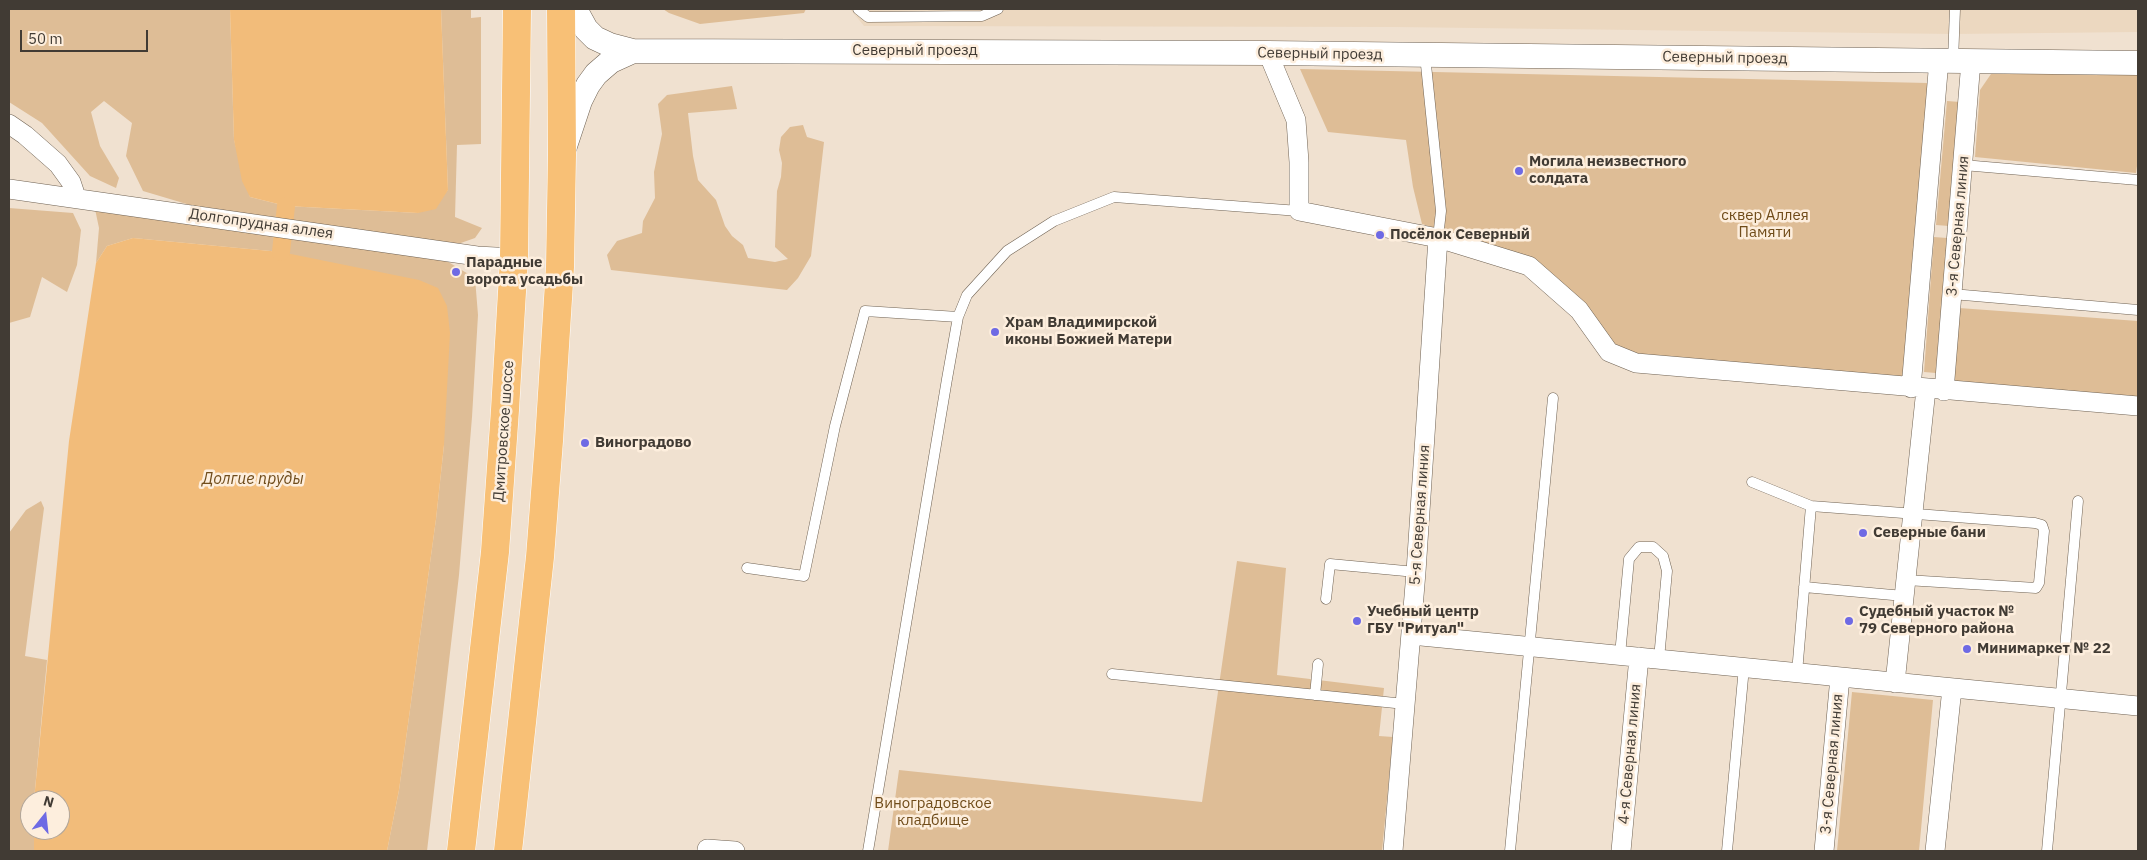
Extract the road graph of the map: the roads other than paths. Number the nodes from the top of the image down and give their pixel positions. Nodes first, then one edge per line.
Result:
1 (517, 9) edge
2 (561, 9) edge
3 (576, 9) edge
4 (858, 9) edge
5 (998, 9) edge
6 (1955, 9) edge
7 (634, 51) junction
8 (1268, 53) junction
9 (1425, 55) junction
10 (1954, 61) junction
11 (2138, 63) edge
12 (9, 124) edge
13 (562, 154) junction
14 (1963, 165) junction
15 (2138, 180) edge
16 (9, 189) edge
17 (76, 197) junction
18 (1299, 211) junction
19 (1438, 238) junction
20 (514, 258) junction
21 (1952, 294) junction
22 (2138, 310) edge
23 (958, 317) junction
24 (1927, 389) junction
25 (1553, 398) dead end
26 (2138, 406) edge
27 (1752, 482) dead end
28 (2078, 501) dead end
29 (1811, 506) junction
30 (1913, 513) junction
31 (747, 568) dead end
32 (1416, 572) junction
33 (1804, 587) junction
34 (1905, 588) junction
35 (1326, 599) dead end
36 (1411, 635) junction
37 (1530, 646) junction
38 (1630, 656) junction
39 (1659, 659) junction
40 (1318, 664) dead end
41 (1744, 667) junction
42 (1798, 672) junction
43 (1112, 674) dead end
44 (1840, 677) junction
45 (1895, 683) junction
46 (1952, 688) junction
47 (1314, 695) junction
48 (2060, 698) junction
49 (1405, 704) junction
50 (2138, 706) edge
51 (461, 851) edge
52 (508, 851) edge
53 (707, 851) edge
54 (735, 851) edge
55 (868, 851) edge
56 (1393, 851) edge
57 (1510, 851) edge
58 (1621, 851) edge
59 (1727, 851) edge
60 (1824, 851) edge
61 (1935, 851) edge
62 (2047, 851) edge

1 - 20 highway, Дмитровское шоссе
2 - 13 highway
3 - 7 street
4 - 5 lane
6 - 10 lane
7 - 8 street, Северный проезд
7 - 13 street, Северный проезд
8 - 9 street, Северный проезд
8 - 18 street
9 - 10 street, Северный проезд
9 - 19 lane
10 - 11 street, Северный проезд
10 - 14 street, 3-я Северная линия
10 - 24 street, 3-я Северная линия
12 - 17 street
13 - 52 highway
14 - 15 lane
14 - 21 street, 3-я Северная линия
16 - 17 street, Долгопрудная аллея
17 - 20 street, Долгопрудная аллея
18 - 19 street
18 - 23 lane
19 - 24 street
19 - 32 street, 5-я Северная линия
20 - 51 highway, Дмитровское шоссе
21 - 22 lane
21 - 24 street, 3-я Северная линия
23 - 31 lane
23 - 55 lane
24 - 26 street
24 - 30 street, 3-я Северная линия
25 - 37 lane
27 - 29 lane
28 - 48 lane
29 - 30 lane
29 - 33 lane
30 - 34 street, 3-я Северная линия
30 - 34 lane
32 - 35 lane
32 - 36 street, 5-я Северная линия
33 - 34 lane
33 - 42 lane
34 - 45 street, 3-я Северная линия
36 - 37 street
36 - 49 street, 5-я Северная линия
37 - 38 street
37 - 57 lane
38 - 39 street
38 - 39 lane
38 - 58 street, 4-я Северная линия
39 - 41 street
40 - 47 lane
41 - 42 street
41 - 59 lane
42 - 44 street
43 - 47 lane
44 - 45 street
44 - 60 street, 3-я Северная линия
45 - 46 street
46 - 48 street
46 - 61 street
47 - 49 lane
48 - 50 street
48 - 62 lane
49 - 56 street, 5-я Северная линия
53 - 54 street

